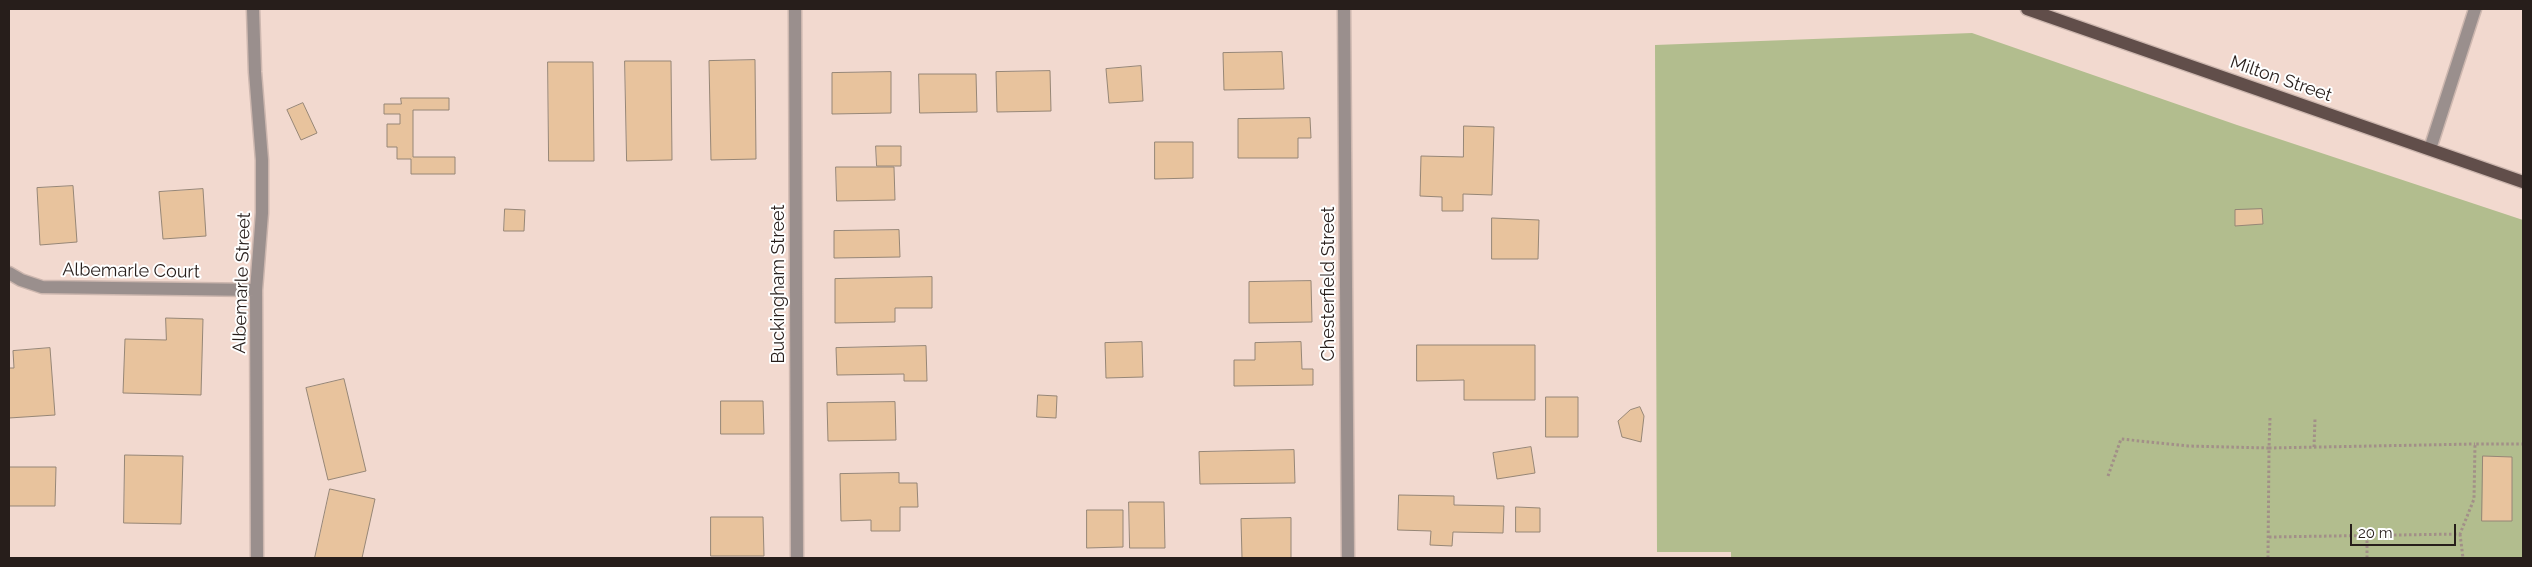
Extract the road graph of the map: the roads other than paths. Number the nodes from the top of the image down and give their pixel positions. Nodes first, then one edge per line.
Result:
1 (253, 9) edge
2 (795, 9) edge
3 (1344, 9) edge
4 (2027, 9) edge
5 (2475, 9) edge
6 (2430, 149) junction
7 (2523, 182) edge
8 (9, 273) edge
9 (256, 290) junction
10 (257, 558) edge
11 (797, 558) edge
12 (1348, 558) edge

1 - 9 street, Albemarle Street
2 - 11 street, Buckingham Street
3 - 12 street, Chesterfield Street
4 - 6 main road, Milton Street
5 - 6 street
6 - 7 main road, Milton Street
8 - 9 street, Albemarle Court
9 - 10 street, Albemarle Street

